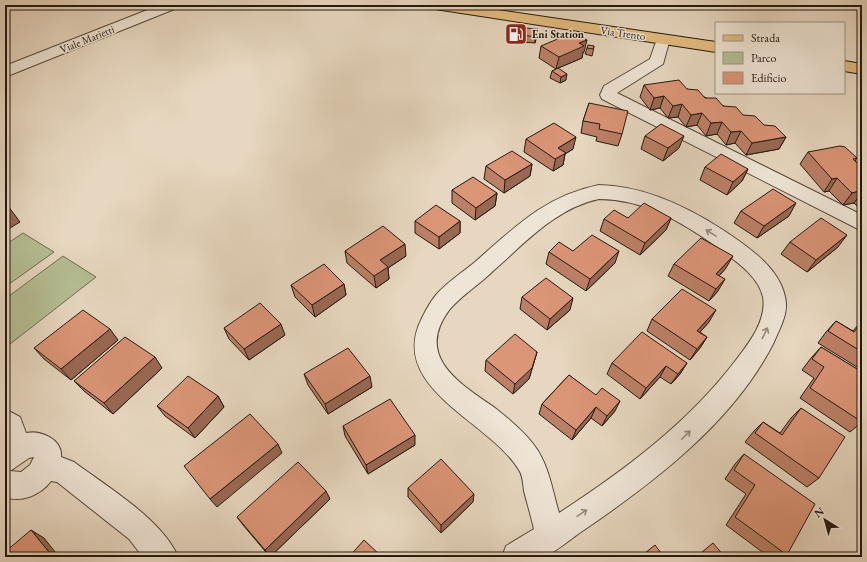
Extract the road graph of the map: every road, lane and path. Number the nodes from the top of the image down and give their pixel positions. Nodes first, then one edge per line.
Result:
1 (171, 5) edge
2 (435, 5) edge
3 (663, 39) junction
4 (715, 47) edge
5 (845, 66) edge
6 (862, 69) edge
7 (5, 72) edge
8 (862, 224) edge
9 (5, 421) edge
10 (11, 455) edge
11 (46, 466) junction
12 (8, 487) edge
13 (550, 535) junction
14 (162, 557) edge
15 (517, 557) edge

1 - 7 street, Viale Marietti
2 - 3 main road, Via Trento
3 - 4 main road, Via Trento
3 - 8 street
5 - 6 main road
9 - 10 street
10 - 11 street
11 - 12 street
11 - 14 street
13 -> 13 street
13 - 15 street

